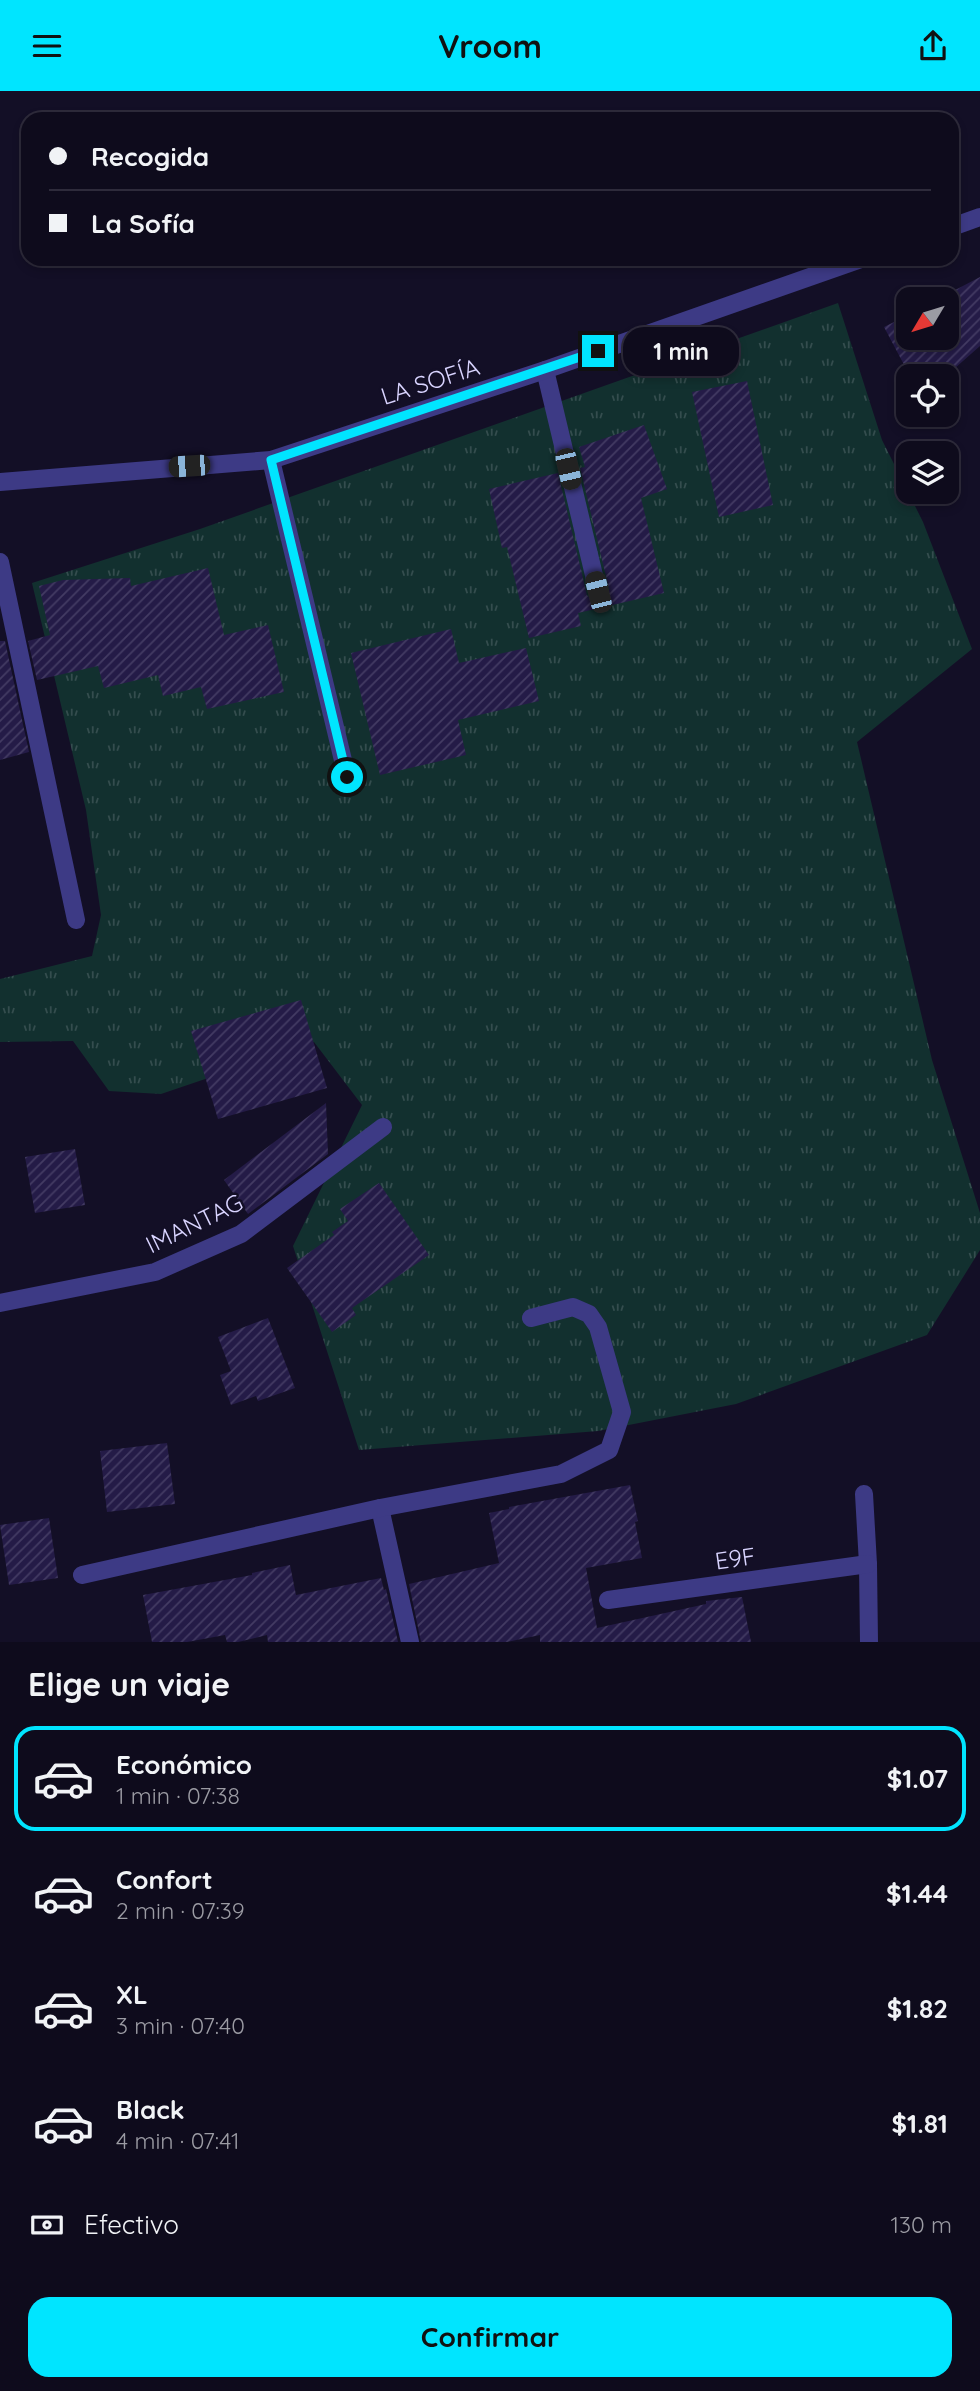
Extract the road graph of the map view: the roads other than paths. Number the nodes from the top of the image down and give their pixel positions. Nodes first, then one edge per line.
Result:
1 (980, 217) edge
2 (959, 224) edge
3 (841, 266) edge
4 (545, 370) junction
5 (271, 460) junction
6 (0, 482) edge
7 (0, 562) edge
8 (598, 592) dead end
9 (347, 777) dead end
10 (76, 920) dead end
11 (383, 1128) dead end
12 (0, 1303) edge
13 (531, 1318) dead end
14 (864, 1494) dead end
15 (380, 1509) junction
16 (868, 1564) junction
17 (82, 1575) dead end
18 (608, 1600) dead end
19 (410, 1642) edge
20 (869, 1642) edge

1 - 2 street
3 - 4 street, LA SOFÍA
4 - 5 street, LA SOFÍA
4 - 8 street
5 - 6 street, LA SOFÍA
5 - 9 street
7 - 10 street
11 - 12 street, IMANTAG
13 - 15 street
14 - 16 street
15 - 17 street
15 - 19 street
16 - 18 street, E9F
16 - 20 street

